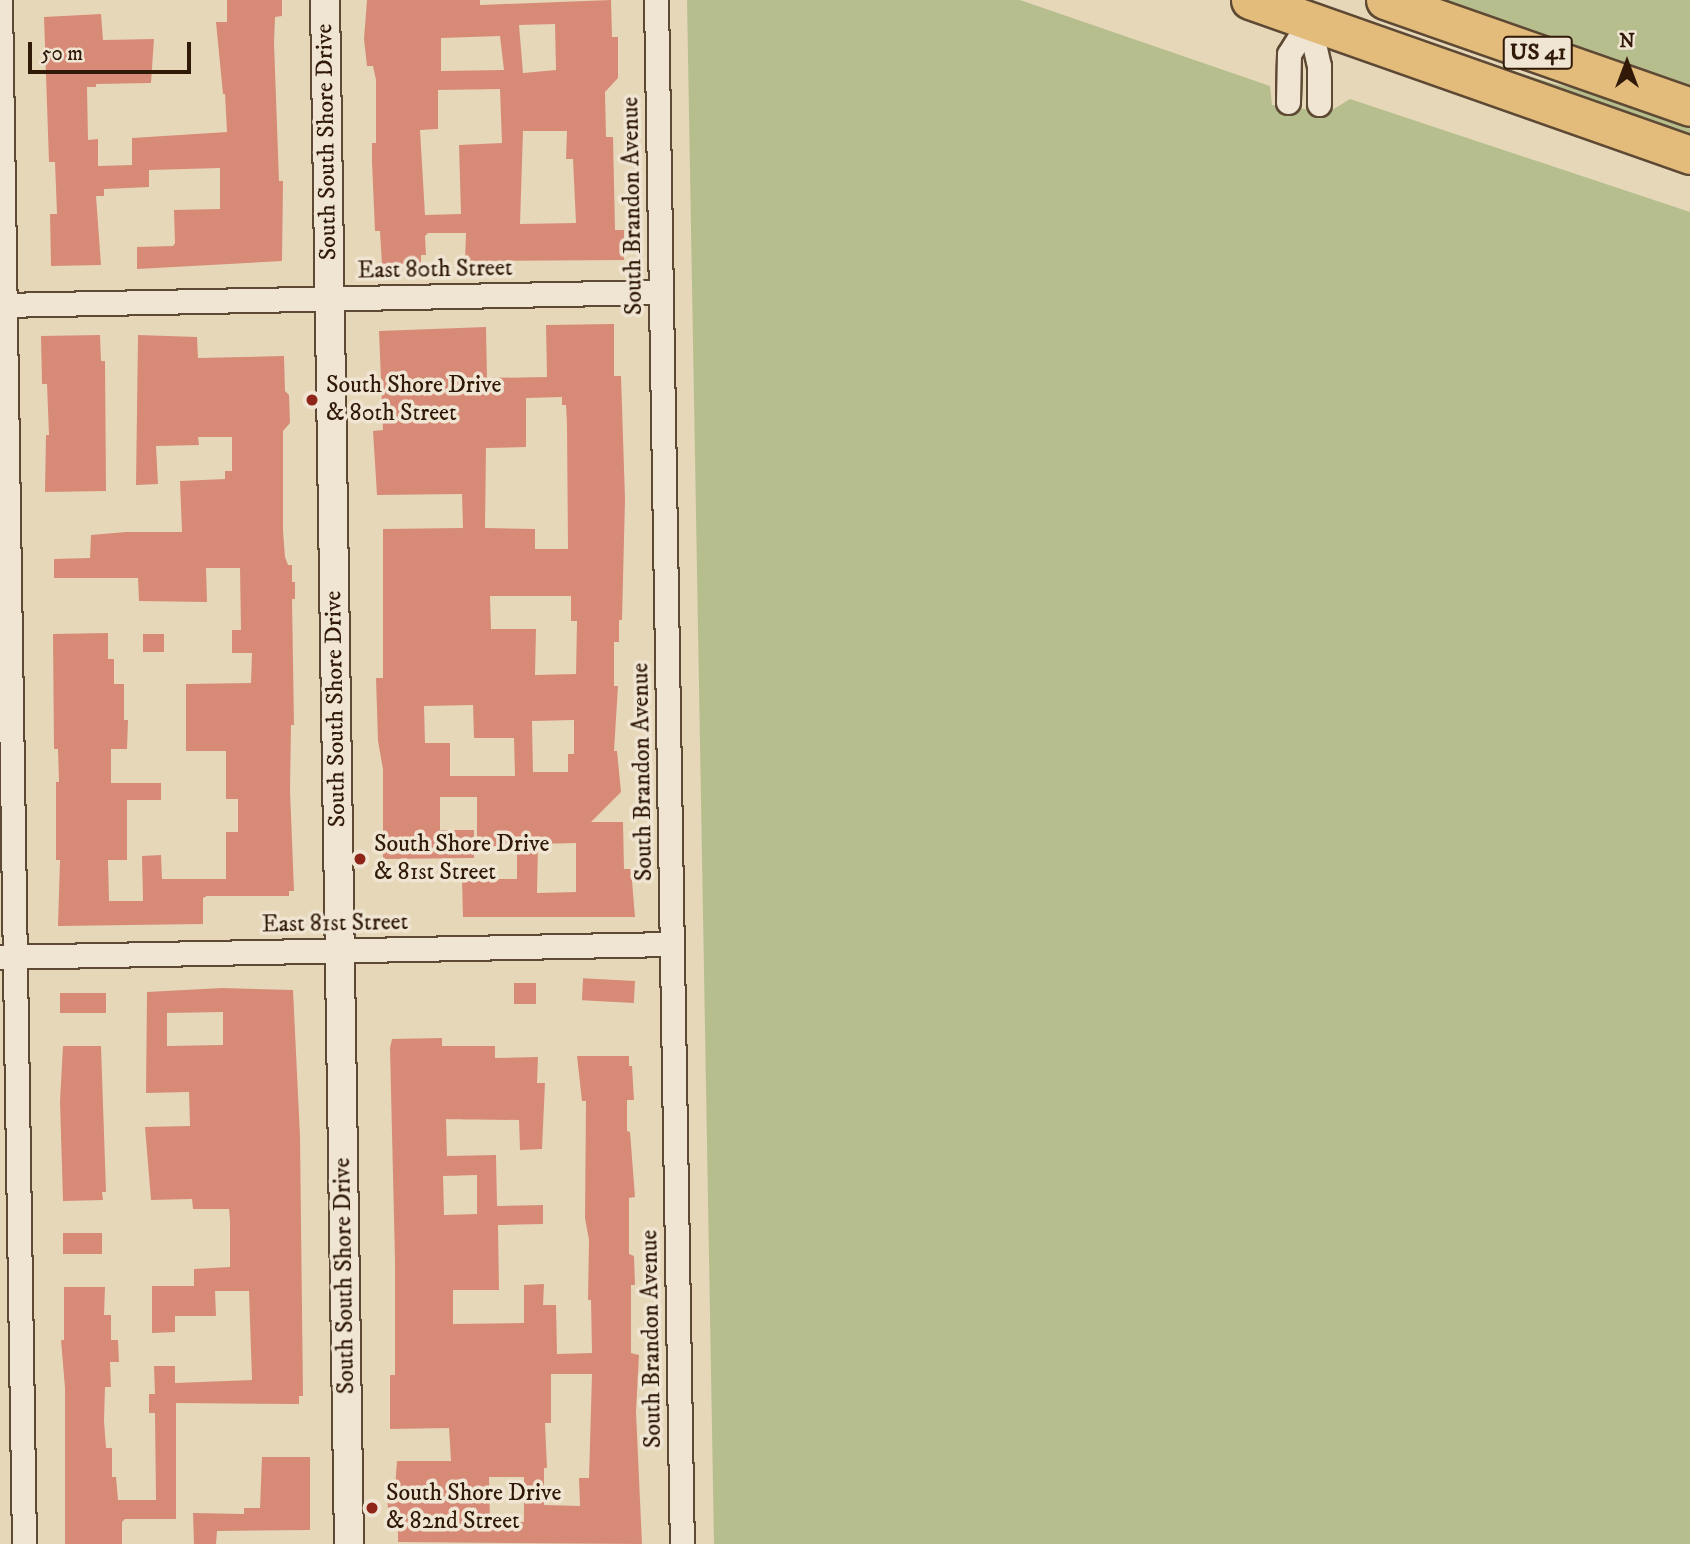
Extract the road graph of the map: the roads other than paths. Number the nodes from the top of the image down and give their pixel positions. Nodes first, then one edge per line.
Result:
1 (1, 0) edge
2 (325, 0) edge
3 (656, 0) edge
4 (1250, 0) edge
5 (1385, 0) edge
6 (1310, 11) edge
7 (1288, 102) dead end
8 (1319, 104) dead end
9 (1690, 107) edge
10 (1690, 155) edge
11 (661, 292) junction
12 (329, 298) junction
13 (2, 305) edge
14 (672, 944) junction
15 (340, 950) junction
16 (7, 957) edge
17 (23, 1544) edge
18 (349, 1544) edge
19 (682, 1544) edge

1 - 13 street
2 - 12 street, South South Shore Drive
3 - 11 street, South Brandon Avenue
4 - 6 main road, US 41
5 - 9 main road, US 41
6 - 7 street
6 - 8 street
6 - 10 main road, US 41
11 - 12 street, East 80th Street
11 - 14 street, South Brandon Avenue
12 - 13 street, East 80th Street
12 - 15 street, South South Shore Drive
13 - 16 street
14 - 15 street, East 81st Street
14 - 19 street, South Brandon Avenue
15 - 16 street, East 81st Street
15 - 18 street, South South Shore Drive
16 - 17 street

